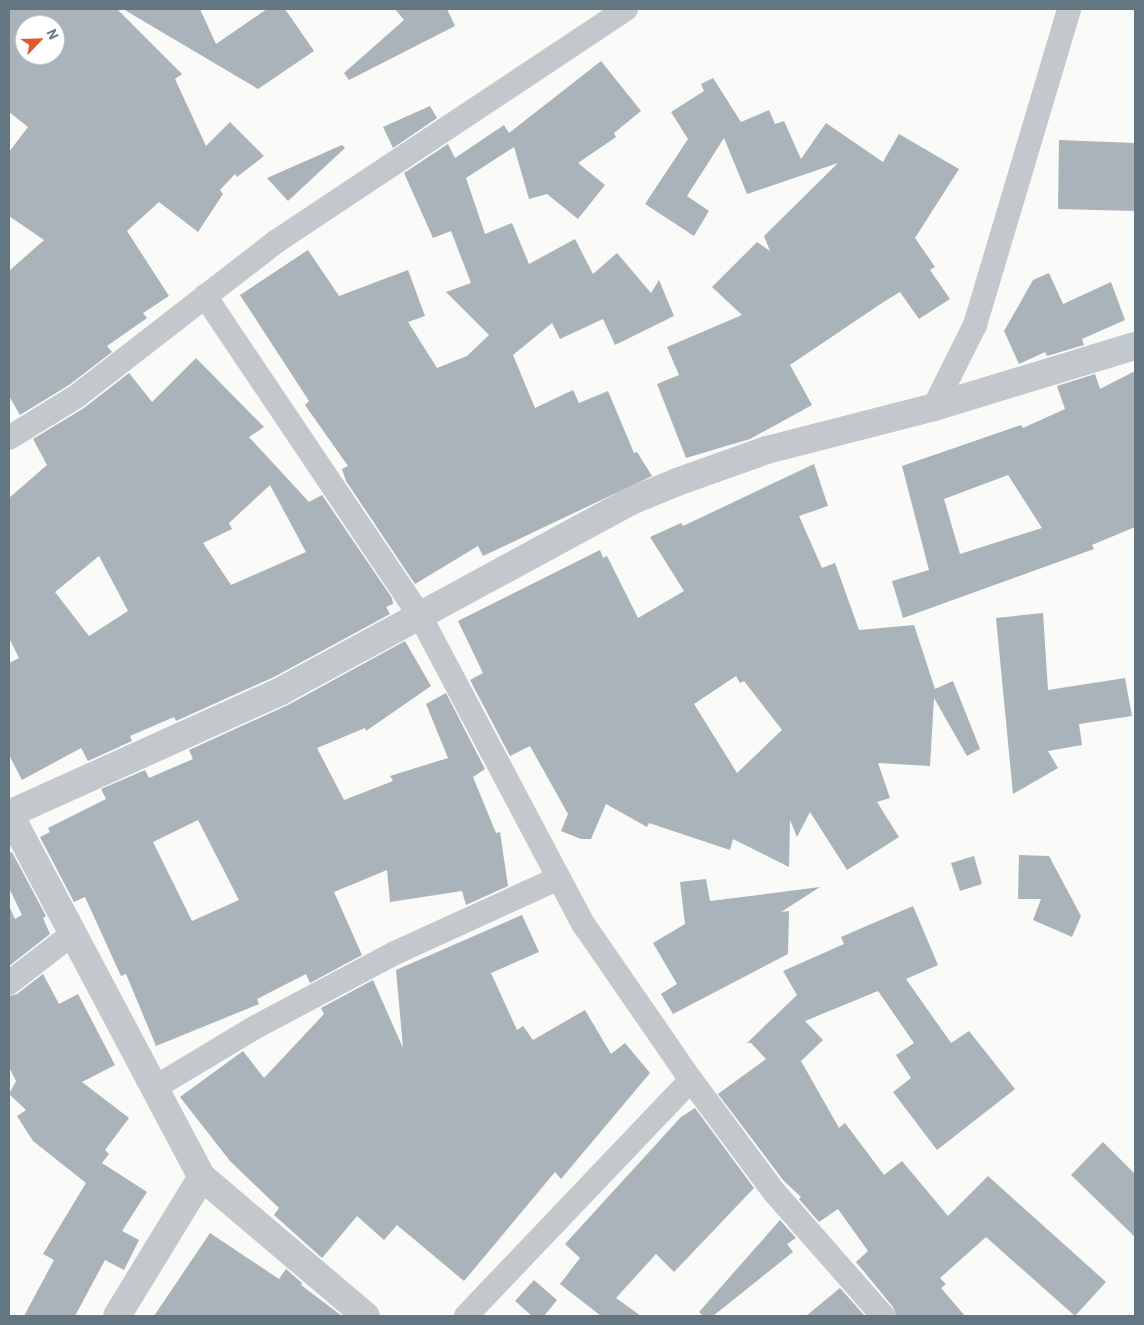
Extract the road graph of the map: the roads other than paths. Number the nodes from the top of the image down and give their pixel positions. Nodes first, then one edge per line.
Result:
1 (626, 9) edge
2 (1069, 9) edge
3 (205, 296) junction
4 (1135, 346) edge
5 (934, 407) junction
6 (9, 438) edge
7 (419, 614) junction
8 (9, 814) edge
9 (560, 878) junction
10 (71, 935) junction
11 (9, 983) edge
12 (691, 1080) junction
13 (154, 1088) junction
14 (202, 1177) junction
15 (117, 1316) edge
16 (366, 1316) edge
17 (466, 1316) edge
18 (883, 1316) edge

1 - 3 street
2 - 5 street
3 - 6 street
3 - 7 street
4 - 5 street
5 - 7 street
7 - 8 street
7 - 9 street
8 - 10 street
9 - 12 street
9 - 13 street
10 - 11 street
10 - 13 street
12 - 17 street
12 - 18 street
13 - 14 street
14 - 15 street
14 - 16 street

